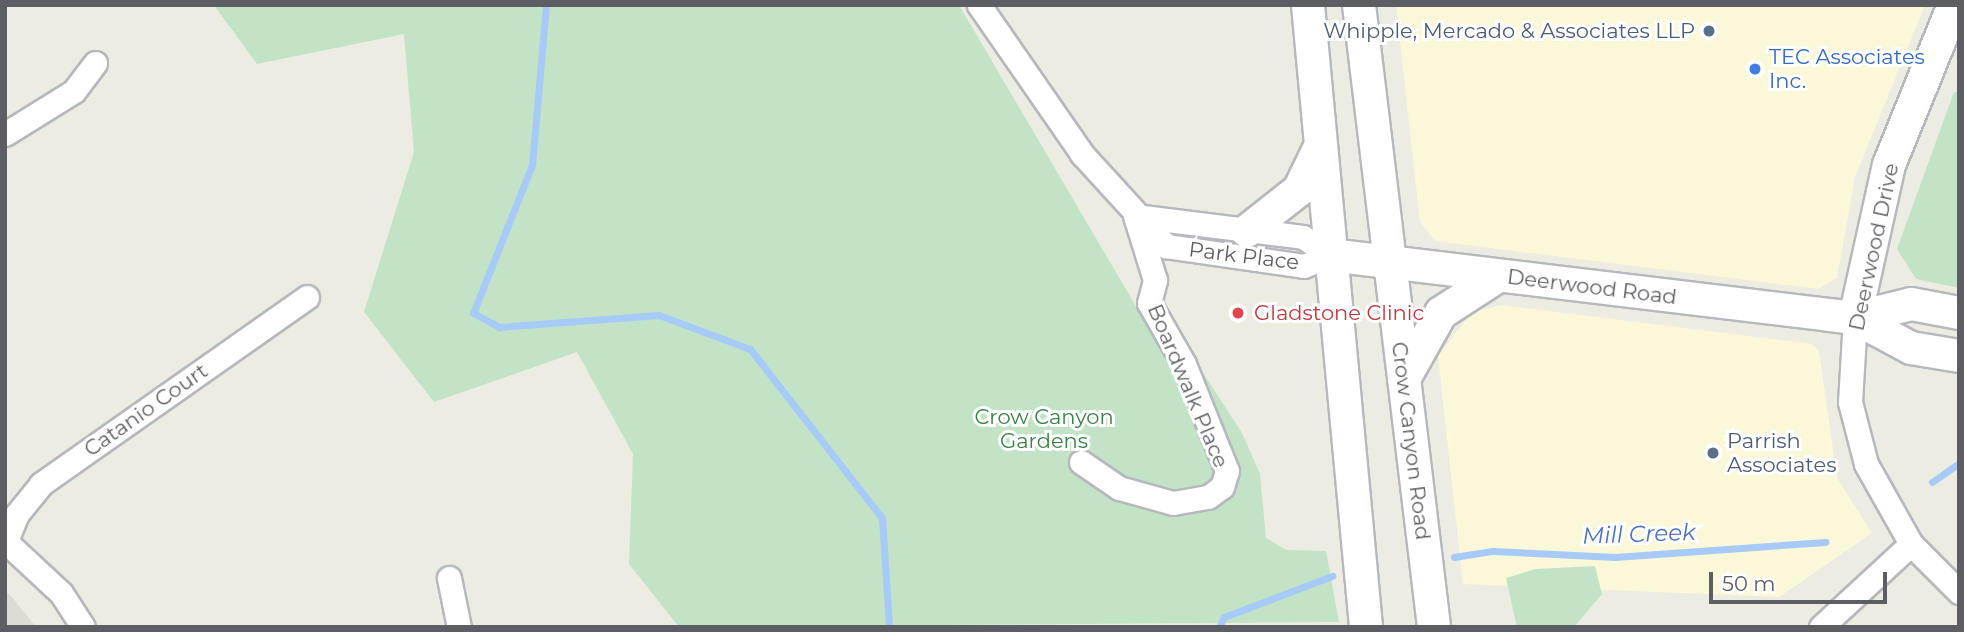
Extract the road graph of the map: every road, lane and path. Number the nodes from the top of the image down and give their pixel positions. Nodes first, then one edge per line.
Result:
1 (979, 5) edge
2 (1308, 5) edge
3 (1359, 5) edge
4 (1954, 5) edge
5 (95, 63) dead end
6 (5, 134) edge
7 (1320, 145) junction
8 (1135, 216) junction
9 (1247, 231) junction
10 (1330, 255) junction
11 (1389, 263) junction
12 (1498, 276) junction
13 (307, 297) dead end
14 (1959, 313) edge
15 (1854, 318) junction
16 (1959, 356) edge
17 (1403, 380) junction
18 (1081, 462) dead end
19 (5, 541) edge
20 (1911, 544) junction
21 (449, 578) dead end
22 (1959, 592) edge
23 (83, 627) edge
24 (459, 627) edge
25 (1366, 627) edge
26 (1434, 627) edge
27 (1821, 627) edge

1 - 8 street, Park Place
2 - 7 main road
3 - 11 main road, Crow Canyon Road
4 - 15 main road, Deerwood Drive
5 - 6 street
7 - 9 main road
7 - 10 main road
8 - 9 street, Park Place
8 - 10 street, Park Place
8 - 18 street, Boardwalk Place
9 - 10 street, Park Place
10 - 11 main road, Deerwood Road
10 - 25 main road
11 - 12 main road, Deerwood Road
11 - 17 main road, Crow Canyon Road
12 - 15 main road, Deerwood Road
12 - 17 main road
13 - 19 street, Catanio Court
14 - 15 main road, Deerwood Road
15 - 16 main road, Deerwood Road
15 - 20 street, Deerwood Drive
17 - 26 main road, Crow Canyon Road
19 - 23 street
20 - 22 street, Deerwood Drive
20 - 27 street
21 - 24 street

